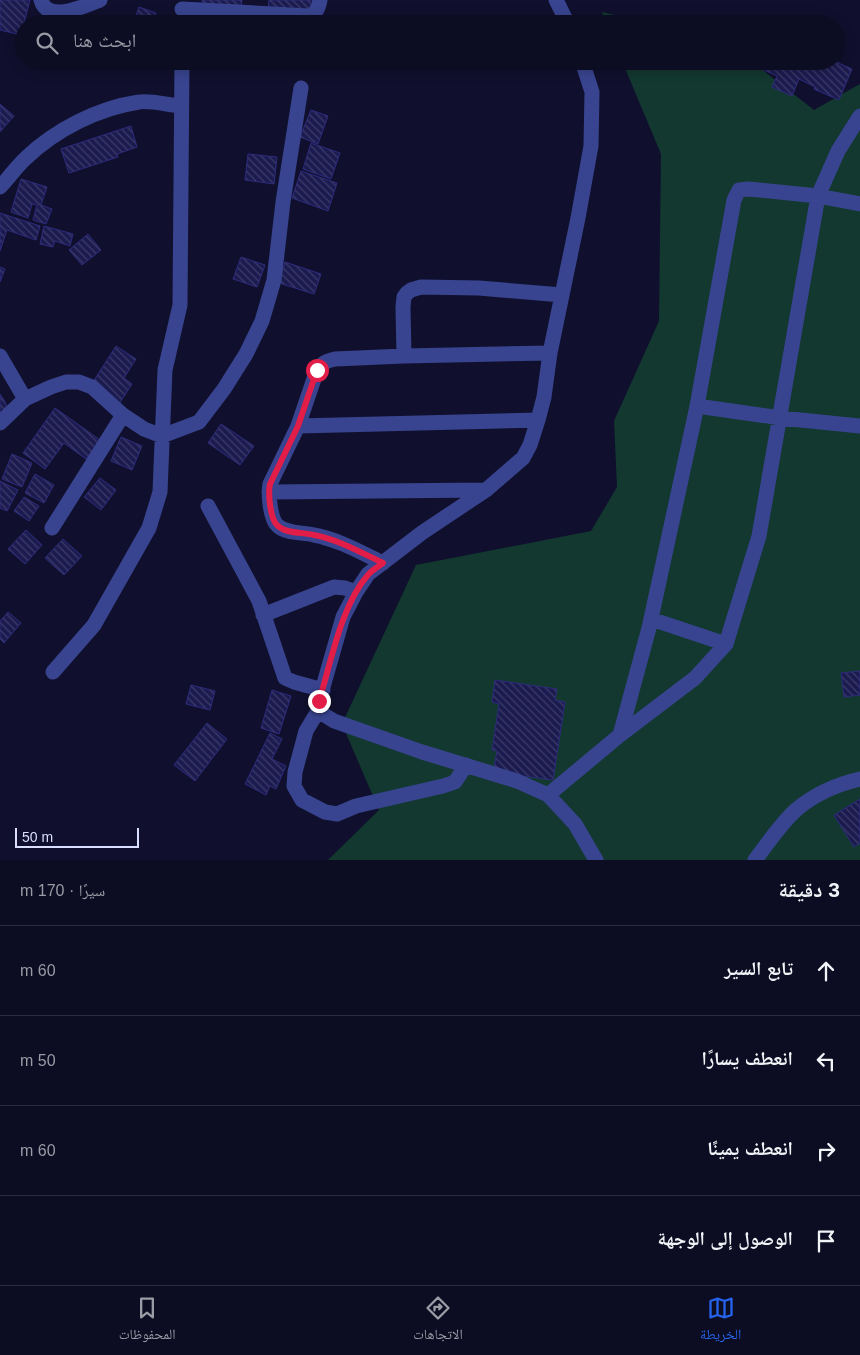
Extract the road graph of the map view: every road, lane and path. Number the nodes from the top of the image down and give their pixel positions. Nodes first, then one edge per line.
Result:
1 (42, 0) edge
2 (100, 0) edge
3 (320, 0) edge
4 (556, 0) edge
5 (253, 6) edge
6 (182, 11) edge
7 (302, 15) edge
8 (311, 15) edge
9 (564, 15) edge
10 (182, 70) edge
11 (585, 70) edge
12 (301, 88) dead end
13 (181, 106) junction
14 (860, 116) edge
15 (0, 187) edge
16 (818, 196) junction
17 (860, 204) edge
18 (562, 295) junction
19 (550, 353) junction
20 (0, 356) edge
21 (404, 356) junction
22 (25, 399) junction
23 (697, 406) junction
24 (123, 415) junction
25 (781, 418) junction
26 (538, 420) junction
27 (0, 423) edge
28 (298, 426) junction
29 (860, 426) edge
30 (162, 436) junction
31 (486, 490) junction
32 (268, 492) junction
33 (208, 506) dead end
34 (52, 528) dead end
35 (383, 563) junction
36 (356, 592) junction
37 (263, 615) junction
38 (650, 619) junction
39 (726, 644) junction
40 (53, 672) dead end
41 (322, 690) junction
42 (318, 711) junction
43 (620, 735) junction
44 (466, 765) junction
45 (860, 778) edge
46 (548, 795) junction
47 (596, 860) edge
48 (755, 860) edge

1 - 2 street
3 - 8 street
4 - 9 street
5 - 6 street
5 - 7 street
10 - 13 street
11 - 18 street
12 - 30 street
13 - 15 street
13 - 30 street
14 - 16 street
16 - 17 street
16 - 23 street
16 - 25 street
18 - 19 street
18 - 21 street
19 - 21 street
19 - 26 street
20 - 22 street
21 - 28 street
22 - 24 street
22 - 27 street
23 - 25 street
23 - 38 street
24 - 30 street
24 - 34 street
25 - 29 street
25 - 39 street
26 - 28 street
26 - 31 street
28 - 32 street
30 - 40 street
31 - 32 street
31 - 35 street
32 - 35 street
33 - 37 street
35 - 36 street
36 - 37 street
36 - 41 street
37 - 41 street
38 - 39 street
38 - 43 street
39 - 43 street
41 - 42 street
42 - 44 street
42 - 44 street
43 - 46 street
44 - 46 street
45 - 48 street
46 - 47 street

